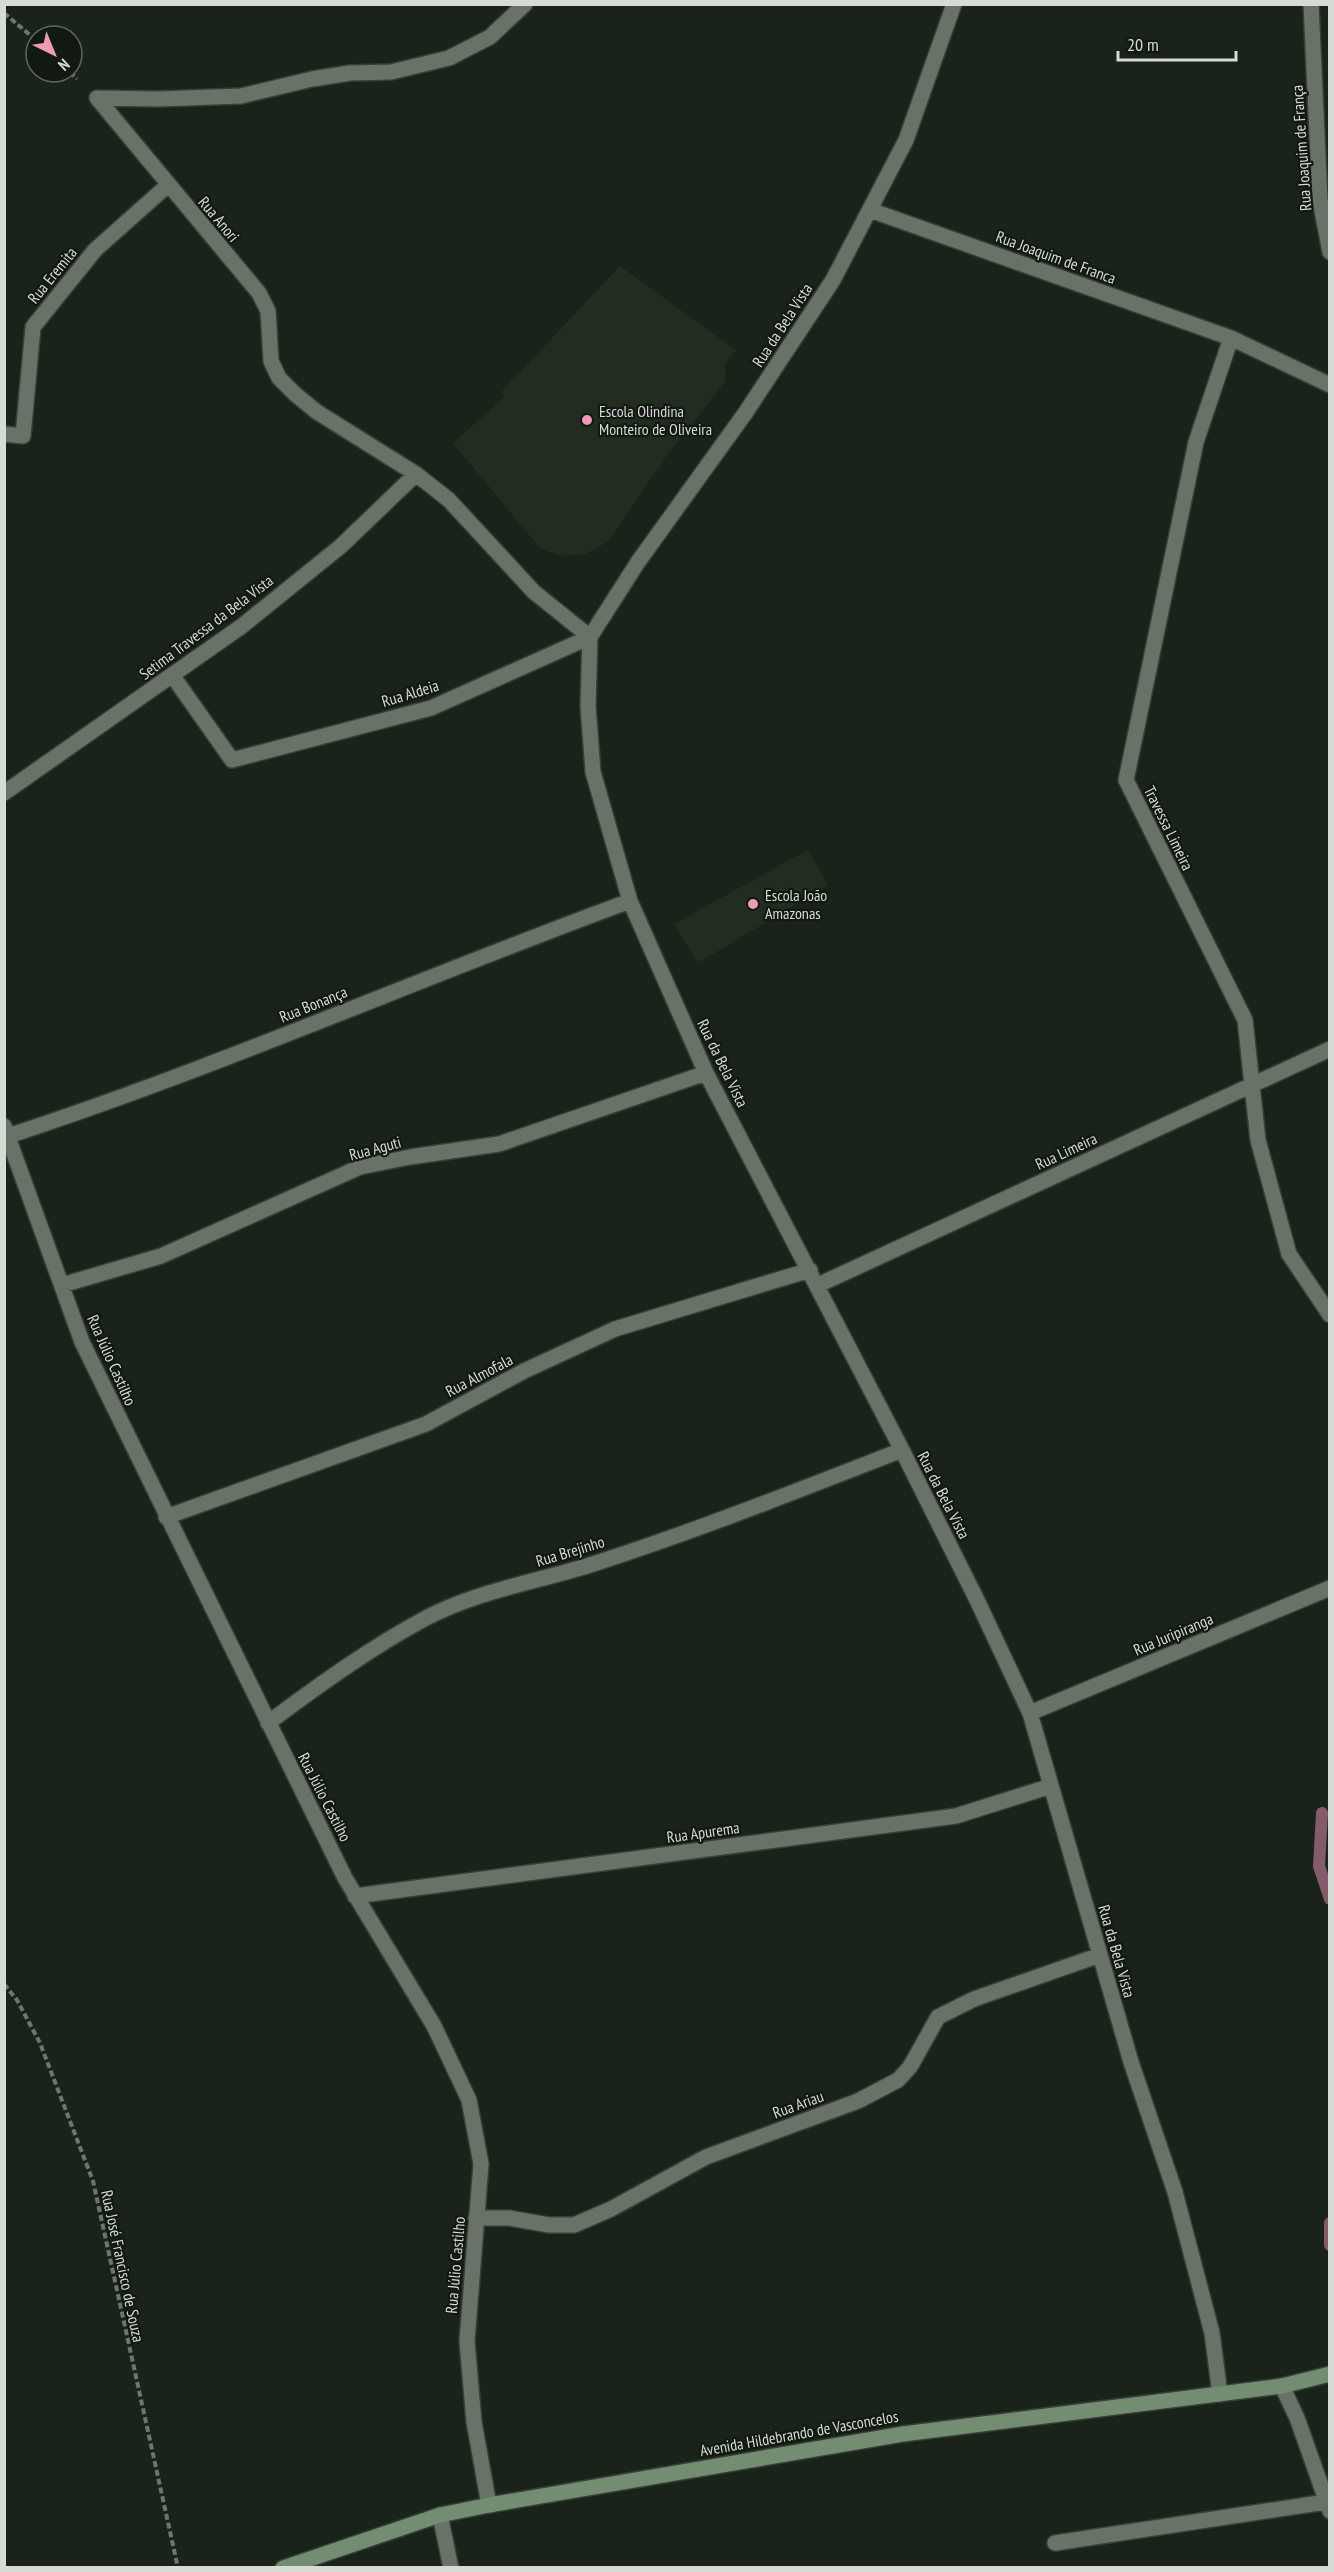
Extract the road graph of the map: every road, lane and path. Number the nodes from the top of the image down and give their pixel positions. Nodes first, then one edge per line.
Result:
1 (525, 4) edge
2 (954, 4) edge
3 (1311, 4) edge
4 (4, 13) edge
5 (24, 30) edge
6 (168, 185) junction
7 (870, 210) junction
8 (1329, 252) edge
9 (1231, 338) junction
10 (1329, 385) edge
11 (4, 434) edge
12 (416, 474) junction
13 (590, 638) junction
14 (172, 675) junction
15 (4, 793) edge
16 (630, 901) junction
17 (1329, 1049) edge
18 (706, 1073) junction
19 (1252, 1085) junction
20 (6, 1131) edge
21 (810, 1270) junction
22 (62, 1285) junction
23 (818, 1285) junction
24 (1329, 1315) edge
25 (902, 1450) junction
26 (166, 1517) junction
27 (1329, 1588) edge
28 (1030, 1713) junction
29 (268, 1723) junction
30 (1051, 1786) junction
31 (355, 1896) junction
32 (1100, 1955) junction
33 (4, 1984) edge
34 (476, 2218) junction
35 (1325, 2375) edge
36 (1282, 2386) junction
37 (1220, 2394) junction
38 (489, 2505) junction
39 (1328, 2506) edge
40 (441, 2516) junction
41 (1055, 2543) dead end
42 (178, 2568) edge
43 (283, 2568) edge
44 (451, 2568) edge

1 - 6 street, Rua Anori
2 - 7 street, Rua da Bela Vista
3 - 8 street, Rua Joaquim de França
4 - 5 path
6 - 11 street, Rua Eremita
6 - 12 street, Rua Anori
7 - 9 street, Rua Joaquim de Franca
7 - 13 street, Rua da Bela Vista
9 - 10 street, Rua Joaquim de Franca
9 - 19 street, Travessa Limeira
12 - 13 street
12 - 14 street, Setima Travessa da Bela Vista
13 - 14 street, Rua Aldeia
13 - 16 street, Rua da Bela Vista
14 - 15 street, Setima Travessa da Bela Vista
16 - 18 street, Rua da Bela Vista
16 - 20 street, Rua Bonança
17 - 19 street, Rua Limeira
18 - 21 street, Rua da Bela Vista
18 - 22 street, Rua Aguti
19 - 23 street, Rua Limeira
19 - 24 street, Travessa Limeira
20 - 22 street, Rua Júlio Castilho
21 - 23 street, Rua da Bela Vista
21 - 26 street, Rua Almofala
22 - 26 street, Rua Júlio Castilho
23 - 25 street, Rua da Bela Vista
25 - 28 street, Rua da Bela Vista
25 - 29 street, Rua Brejinho
26 - 29 street, Rua Júlio Castilho
27 - 28 street, Rua Juripiranga
28 - 30 street, Rua da Bela Vista
29 - 31 street, Rua Júlio Castilho
30 - 31 street, Rua Apurema
30 - 32 street, Rua da Bela Vista
31 - 34 street, Rua Júlio Castilho
32 - 34 street, Rua Ariau
32 - 37 street, Rua da Bela Vista
33 - 42 path, Rua José Francisco de Souza
34 - 38 street, Rua Júlio Castilho
35 - 36 street, Avenida Hildebrando de Vasconcelos
36 - 37 street, Avenida Hildebrando de Vasconcelos
36 - 39 street
37 - 38 street, Avenida Hildebrando de Vasconcelos
38 - 40 street, Avenida Hildebrando de Vasconcelos
39 - 41 street
40 - 43 street, Avenida Hildebrando de Vasconcelos
40 - 44 street

